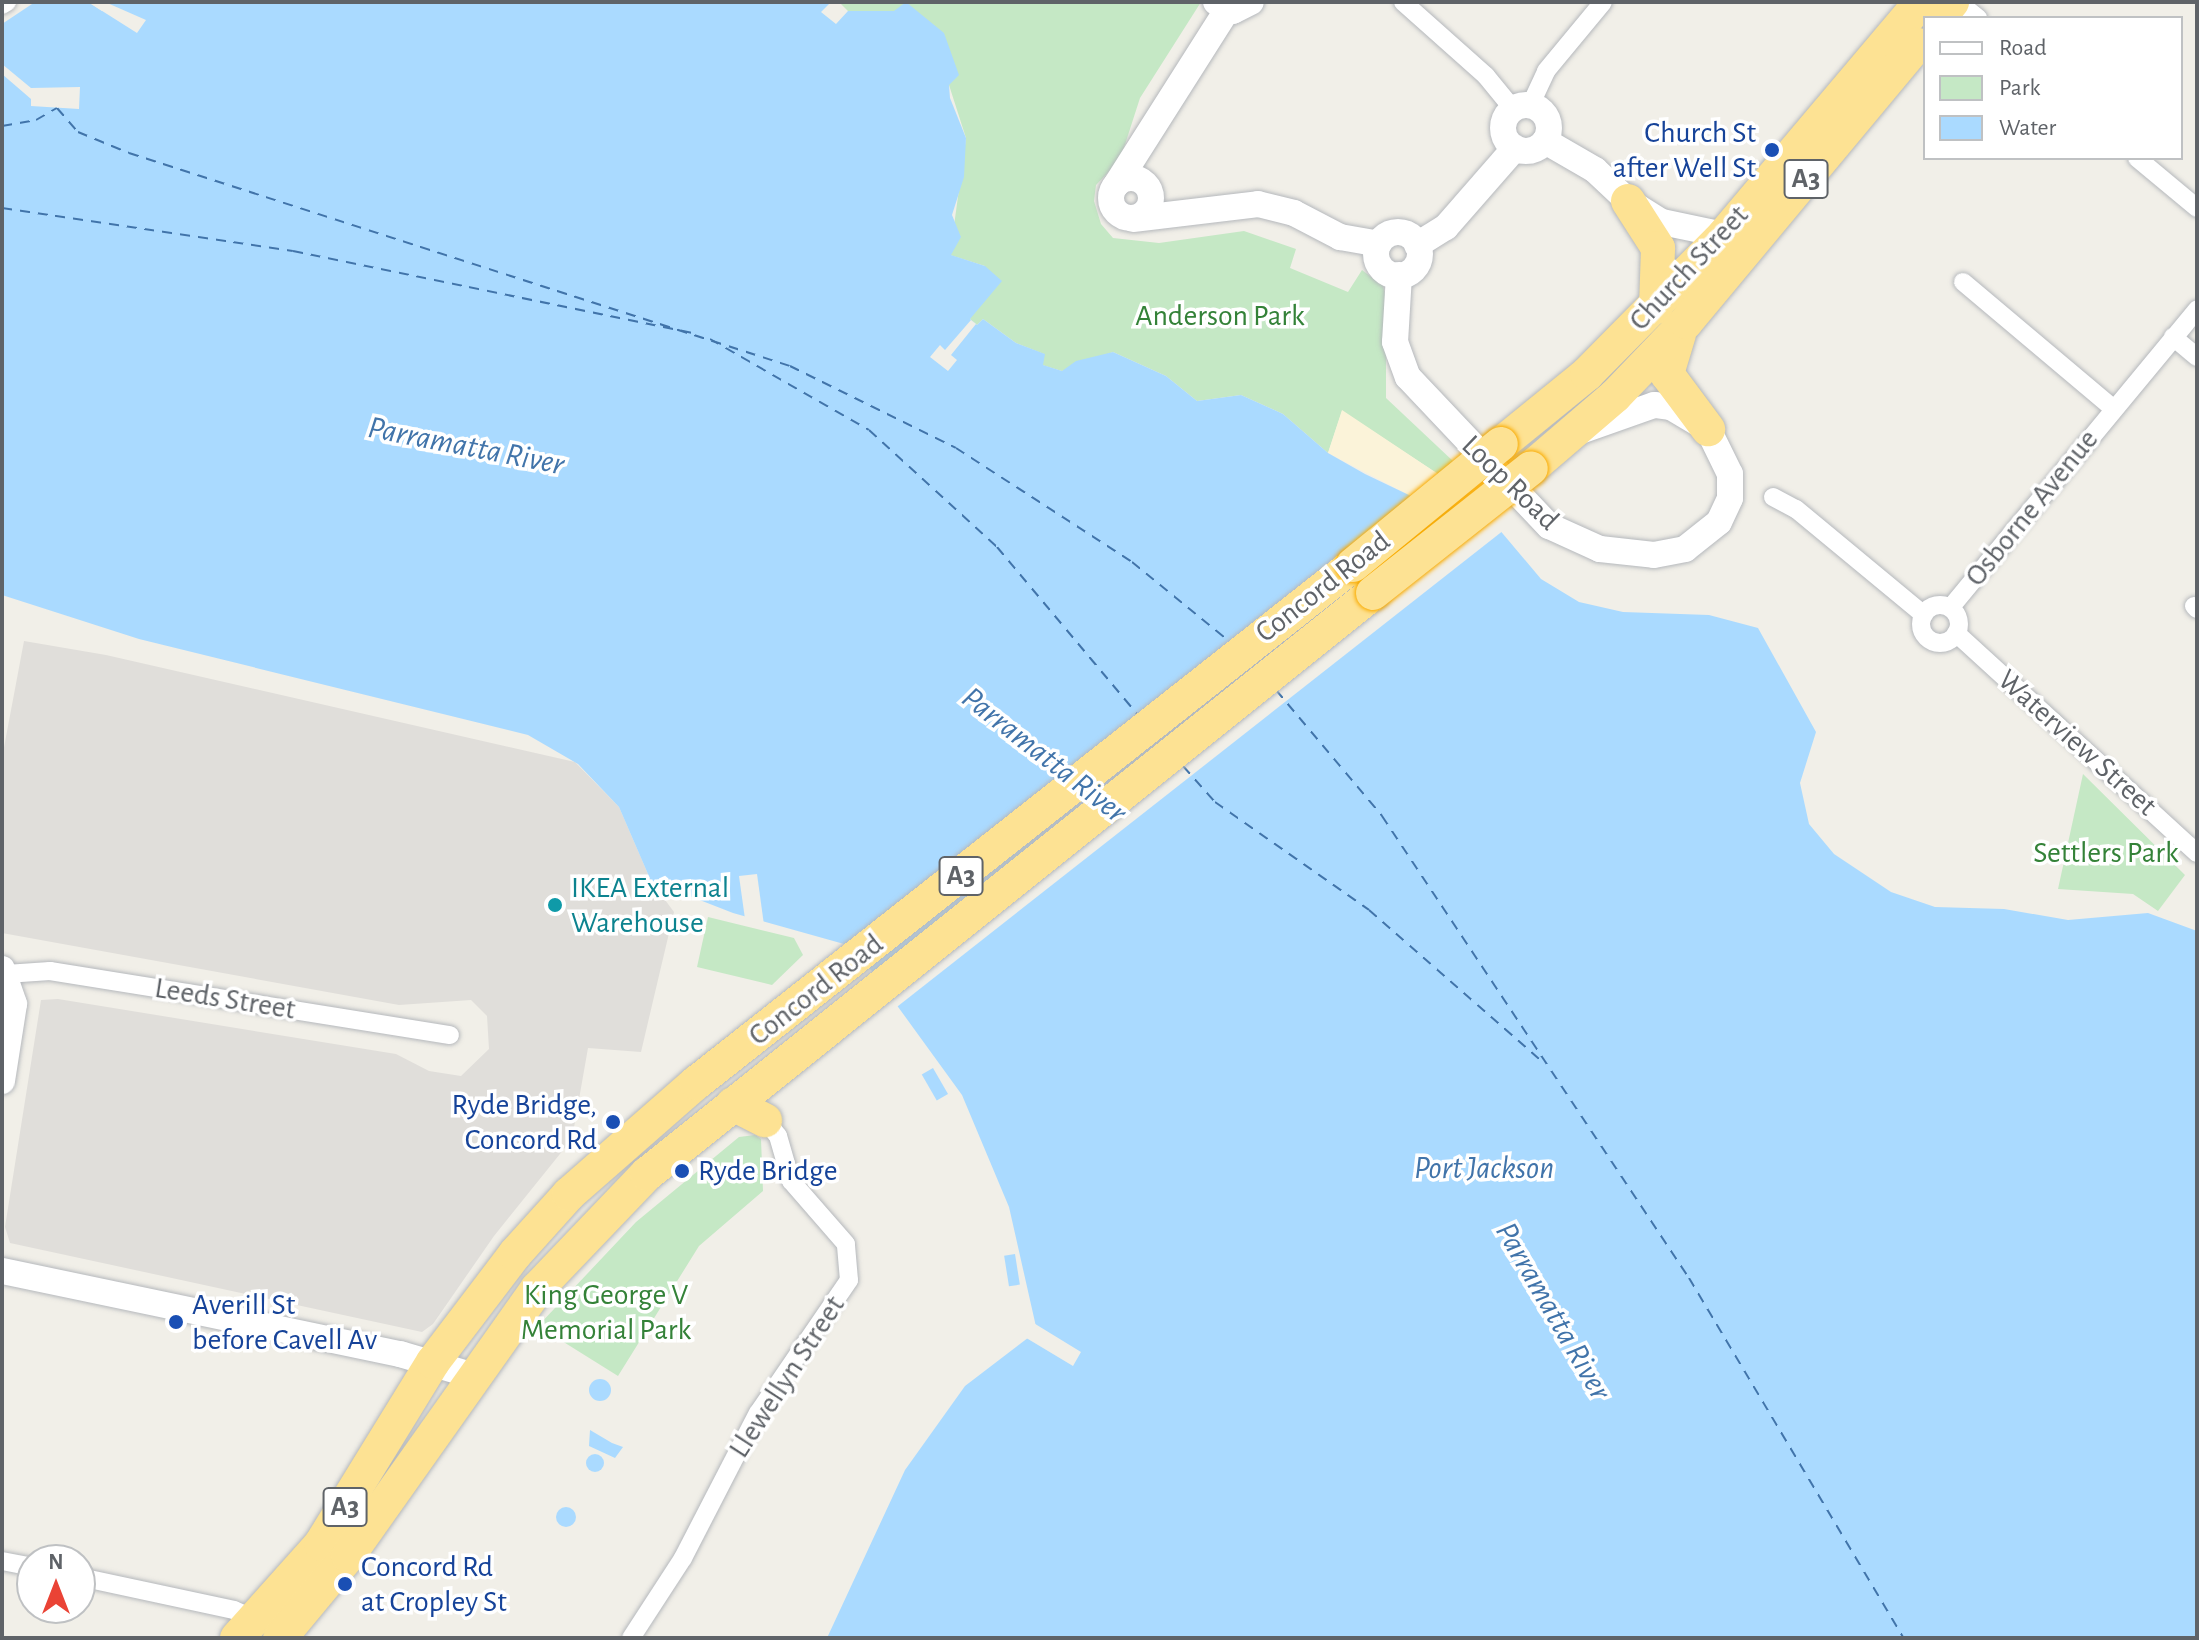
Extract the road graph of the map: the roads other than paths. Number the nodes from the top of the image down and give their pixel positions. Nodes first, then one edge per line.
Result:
1 (7, 2) edge
2 (1403, 2) edge
3 (1603, 2) edge
4 (1921, 2) edge
5 (1955, 2) edge
6 (2, 5) edge
7 (1231, 5) edge
8 (1975, 16) edge
9 (1923, 37) edge
10 (1522, 108) junction
11 (1146, 138) junction
12 (1545, 141) junction
13 (1515, 148) junction
14 (2139, 160) edge
15 (1116, 185) junction
16 (1148, 187) junction
17 (1628, 201) junction
18 (2197, 208) edge
19 (1192, 210) junction
20 (1133, 219) junction
21 (1724, 235) junction
22 (1378, 244) junction
23 (1417, 245) junction
24 (1399, 275) junction
25 (1963, 282) dead end
26 (2197, 310) edge
27 (1671, 314) junction
28 (2173, 337) junction
29 (2197, 357) edge
30 (2114, 409) junction
31 (1708, 429) junction
32 (1572, 433) junction
33 (1501, 444) joint
34 (1531, 468) joint
35 (1773, 497) dead end
36 (1951, 607) junction
37 (1924, 615) junction
38 (1956, 633) junction
39 (2197, 853) edge
40 (4, 971) edge
41 (450, 1035) dead end
42 (2, 1081) edge
43 (733, 1104) junction
44 (765, 1120) joint
45 (2, 1271) edge
46 (433, 1362) junction
47 (471, 1375) junction
48 (96, 1580) edge
49 (272, 1632) edge
50 (631, 1638) edge

1 - 6 street
2 - 10 street
3 - 10 street
4 - 21 highway, Church Street / A3
5 - 8 street
7 - 11 main road
9 - 27 highway, Church Street / A3
10 - 12 main road
10 - 13 main road
11 - 15 main road
11 - 16 main road
12 - 13 main road
12 - 17 main road
13 - 23 main road
14 - 18 street
15 - 16 main road
15 - 20 main road
16 - 19 main road
16 - 20 main road
17 - 21 main road
17 - 27 highway
19 - 20 main road
19 - 22 main road
21 - 27 highway, Church Street / A3
22 - 23 main road
22 - 24 main road
23 - 24 main road
24 - 31 main road, Loop Road
25 - 30 street, Osborne Avenue
26 - 28 street, Osborne Avenue
27 - 31 highway
27 - 32 highway, Church Street / A3
27 - 33 highway, Church Street / A3
28 - 29 street
28 - 30 street, Osborne Avenue
30 - 36 street, Osborne Avenue
31 - 32 main road
32 - 34 highway, Church Street / A3
33 - 46 highway, Concord Road / A3, bridge
34 - 43 highway, Concord Road / A3, bridge
35 - 37 street
36 - 37 street
36 - 38 street
37 - 38 street
38 - 39 street, Waterview Street
40 - 41 street, Leeds Street
40 - 42 main road
43 - 44 highway
43 - 47 highway, Concord Road / A3
44 - 50 street, Llewellyn Street
45 - 46 main road
46 - 47 main road
46 - 49 highway, Concord Road / A3
47 - 49 highway, Concord Road / A3
48 - 49 street

